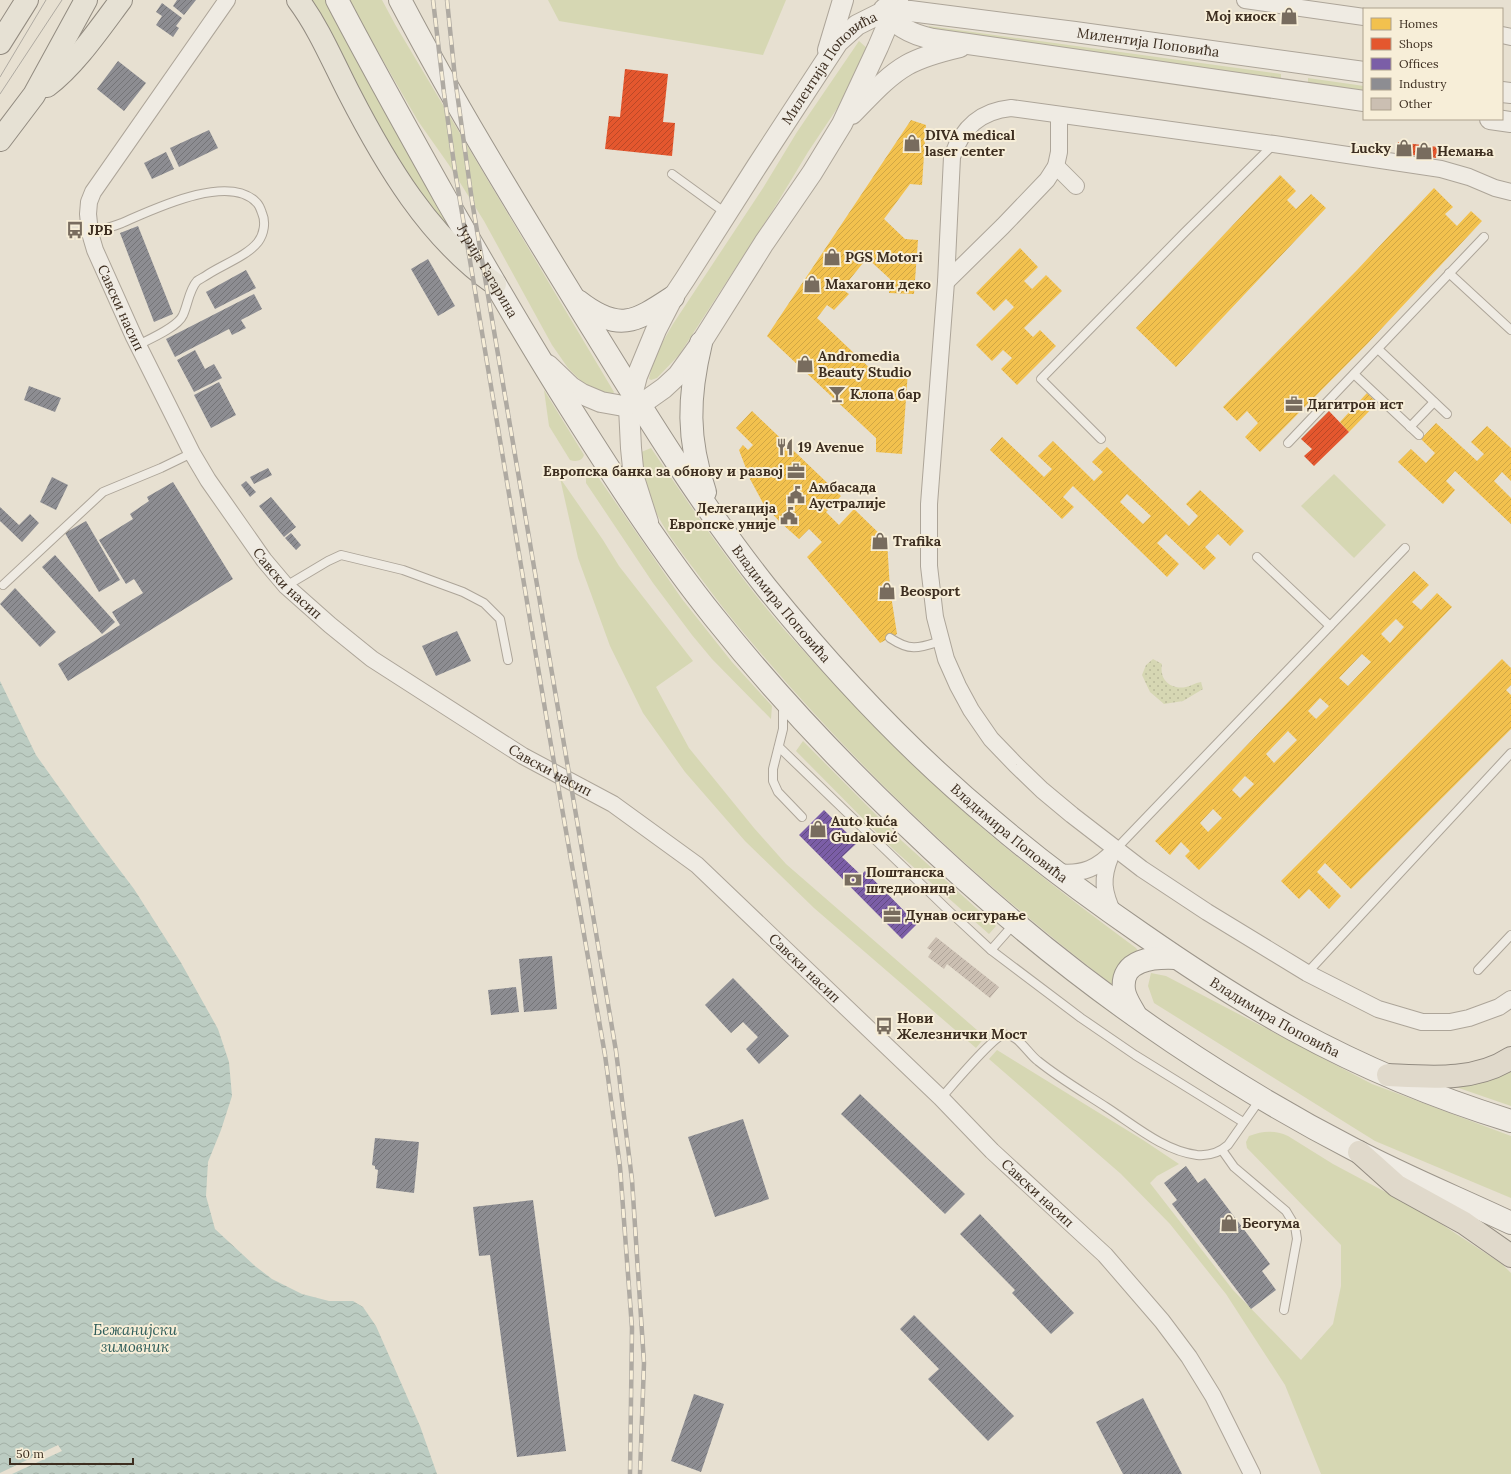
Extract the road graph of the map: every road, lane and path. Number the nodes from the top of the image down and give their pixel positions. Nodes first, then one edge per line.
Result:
1 (10, 0) edge
2 (27, 0) edge
3 (86, 0) edge
4 (121, 0) edge
5 (227, 0) edge
6 (298, 0) edge
7 (337, 0) edge
8 (400, 0) edge
9 (842, 0) edge
10 (943, 0) edge
11 (1245, 0) edge
12 (889, 8) edge
13 (957, 17) junction
14 (1363, 17) edge
15 (0, 43) edge
16 (970, 45) junction
17 (826, 59) junction
18 (1363, 72) edge
19 (34, 94) junction
20 (1363, 101) edge
21 (1059, 115) junction
22 (1497, 120) edge
23 (1511, 122) edge
24 (842, 124) junction
25 (0, 140) edge
26 (1274, 144) junction
27 (1056, 166) junction
28 (672, 174) dead end
29 (1076, 186) dead end
30 (1511, 192) edge
31 (727, 214) junction
32 (90, 233) junction
33 (1484, 237) dead end
34 (1450, 273) junction
35 (946, 282) junction
36 (495, 284) junction
37 (573, 297) junction
38 (674, 297) junction
39 (1511, 330) edge
40 (701, 343) junction
41 (138, 345) junction
42 (1378, 349) junction
43 (535, 352) junction
44 (1354, 374) junction
45 (634, 402) junction
46 (1434, 402) junction
47 (1447, 414) dead end
48 (1410, 427) junction
49 (1419, 435) dead end
50 (1101, 439) dead end
51 (1288, 443) dead end
52 (192, 453) junction
53 (713, 516) junction
54 (652, 533) junction
55 (1405, 548) dead end
56 (1257, 557) dead end
57 (3, 586) dead end
58 (286, 586) junction
59 (1330, 626) junction
60 (890, 638) dead end
61 (941, 642) junction
62 (508, 660) dead end
63 (783, 700) junction
64 (779, 746) junction
65 (1511, 753) edge
66 (802, 817) dead end
67 (1113, 852) junction
68 (1057, 872) junction
69 (1114, 915) junction
70 (1014, 924) junction
71 (1511, 935) edge
72 (992, 950) junction
73 (1176, 958) junction
74 (1478, 970) dead end
75 (1306, 973) junction
76 (1511, 999) edge
77 (1136, 1017) junction
78 (1511, 1058) edge
79 (1388, 1075) junction
80 (941, 1098) junction
81 (1262, 1098) junction
82 (1511, 1121) edge
83 (1243, 1122) junction
84 (1222, 1150) junction
85 (1359, 1152) junction
86 (1511, 1223) edge
87 (1511, 1256) edge
88 (1284, 1310) dead end
89 (1252, 1474) edge

1 - 15 main road
2 - 15 main road
3 - 19 main road
4 - 19 main road
5 - 32 street, Савски насип
6 - 36 main road
7 - 36 main road, Јурија Гагарина
8 - 37 main road
9 - 17 street
10 - 13 street
11 - 14 street
12 - 13 street, Милентија Поповића
12 - 16 street, Милентија Поповића
12 - 17 street, Милентија Поповића
12 - 24 street, Милентија Поповића
13 - 18 street, Милентија Поповића
16 - 20 street, Милентија Поповића
16 - 24 street
17 - 31 street, Милентија Поповића
19 - 25 main road
21 - 26 street
21 - 27 street
21 - 35 street
22 - 23 street
24 - 40 street, Милентија Поповића
26 - 30 street
26 - 50 lane
27 - 29 street
27 - 35 street
28 - 31 lane
31 - 38 street, Милентија Поповића
32 - 41 street, Савски насип
32 - 41 lane
33 - 34 lane
34 - 39 lane
34 - 42 lane
35 - 61 street
36 - 43 main road, Јурија Гагарина
37 - 38 main road
37 - 45 main road
38 - 45 street, Милентија Поповића
40 - 45 street, Милентија Поповића
40 - 53 main road
41 - 52 street, Савски насип
42 - 44 lane
42 - 46 lane
43 - 45 street
43 - 54 main road, Јурија Гагарина
44 - 48 lane
44 - 51 lane
45 - 53 main road, Владимира Поповића
45 - 54 street, Милентија Поповића
46 - 47 lane
46 - 48 lane
48 - 49 lane
52 - 57 lane
52 - 58 street, Савски насип
53 - 68 main road, Владимира Поповића
54 - 63 main road
55 - 59 lane
56 - 59 lane
58 - 62 lane
58 - 80 street, Савски насип
59 - 67 lane
60 - 61 lane
61 - 67 street
63 - 64 lane
63 - 70 main road
64 - 66 lane
64 - 72 lane
65 - 75 lane
67 - 68 street
67 - 69 street
67 - 75 street
68 - 69 main road, Владимира Поповића
69 - 73 main road, Владимира Поповића
70 - 72 lane
70 - 77 main road
71 - 74 lane
72 - 83 lane
73 - 77 main road
73 - 79 main road, Владимира Поповића
75 - 76 street
77 - 81 main road
78 - 79 highway
79 - 82 main road, Владимира Поповића
80 - 84 lane
80 - 89 street, Савски насип
81 - 83 lane
81 - 85 main road
83 - 84 lane
84 - 88 lane
85 - 86 main road
85 - 87 highway

